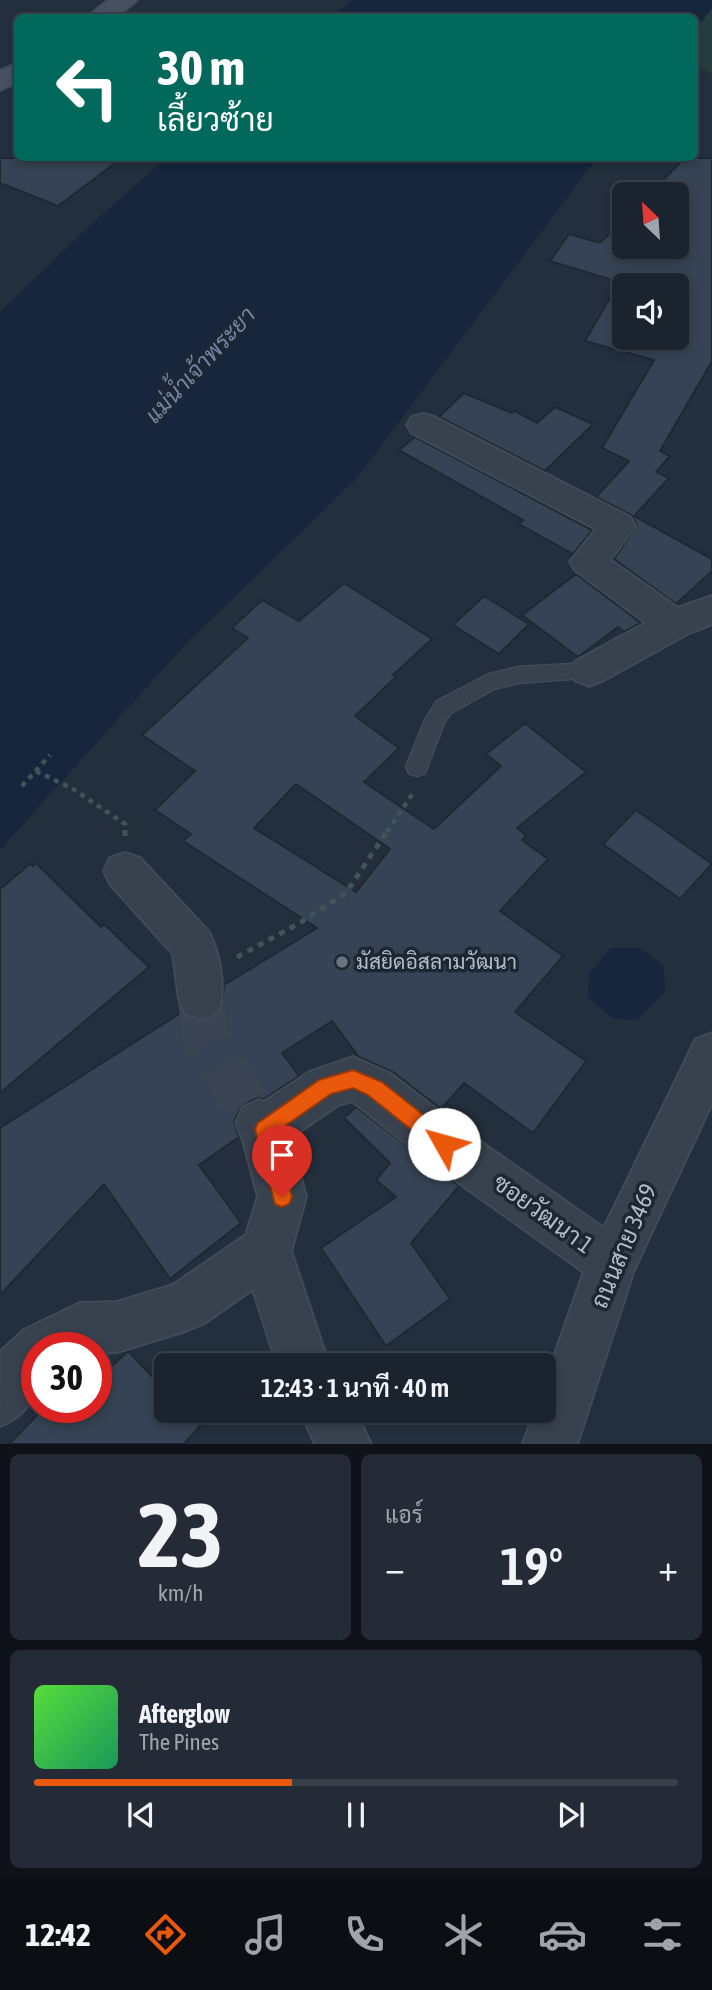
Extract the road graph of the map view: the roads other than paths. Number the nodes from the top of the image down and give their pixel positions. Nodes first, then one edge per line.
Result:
1 (125, 0) edge
2 (104, 14) edge
3 (423, 425) dead end
4 (712, 610) edge
5 (674, 624) junction
6 (589, 671) joint
7 (417, 767) road end
8 (125, 871) road end
9 (200, 988) tunnel mouth
10 (712, 1054) edge
11 (266, 1251) junction
12 (612, 1263) junction
13 (72, 1332) edge
14 (299, 1353) edge
15 (21, 1367) edge
16 (0, 1400) edge
17 (333, 1423) edge
18 (344, 1444) edge
19 (550, 1444) edge

1 - 2 main road
3 - 5 street
4 - 5 street
5 - 6 street
6 - 7 lane
8 - 9 street
10 - 12 street, ถนนสาย 3469
11 - 12 street, ซอยวัฒนา 1
11 - 13 street
11 - 14 street
12 - 19 street, ถนนสาย 3469
15 - 16 street
17 - 18 street

